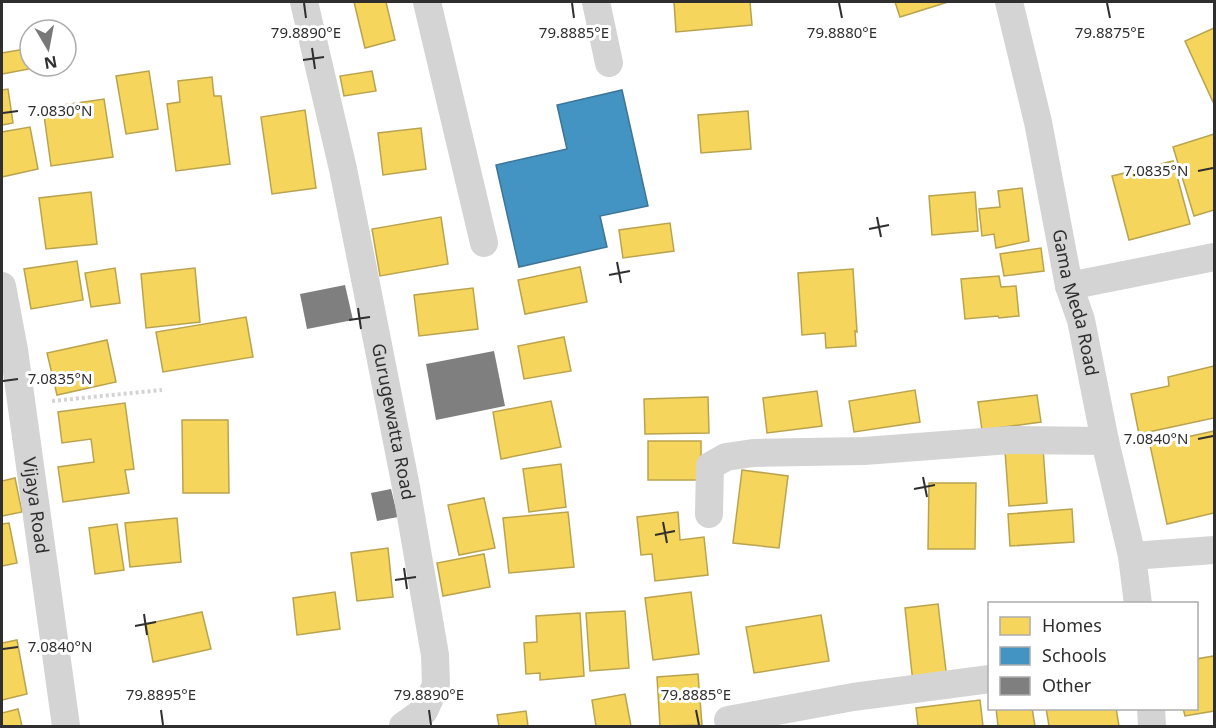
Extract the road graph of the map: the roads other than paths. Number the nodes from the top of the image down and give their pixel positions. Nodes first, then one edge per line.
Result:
1 (304, 2) edge
2 (427, 2) edge
3 (596, 2) edge
4 (1008, 2) edge
5 (609, 63) dead end
6 (484, 243) dead end
7 (1215, 257) edge
8 (2, 286) edge
9 (1069, 286) junction
10 (1105, 441) junction
11 (710, 514) dead end
12 (1215, 550) edge
13 (1132, 556) junction
14 (1138, 602) edge
15 (988, 679) edge
16 (1151, 710) edge
17 (728, 720) dead end
18 (66, 726) edge
19 (402, 726) edge
20 (1152, 726) edge

1 - 19 street, Gurugewatta Road
2 - 6 street
3 - 5 street
4 - 9 street, Gama Meda Road
7 - 9 street
8 - 18 street, Vijaya Road
9 - 10 street, Gama Meda Road
10 - 11 street
10 - 13 street, Gama Meda Road
12 - 13 street
13 - 14 street, Gama Meda Road
15 - 17 street
16 - 20 street

